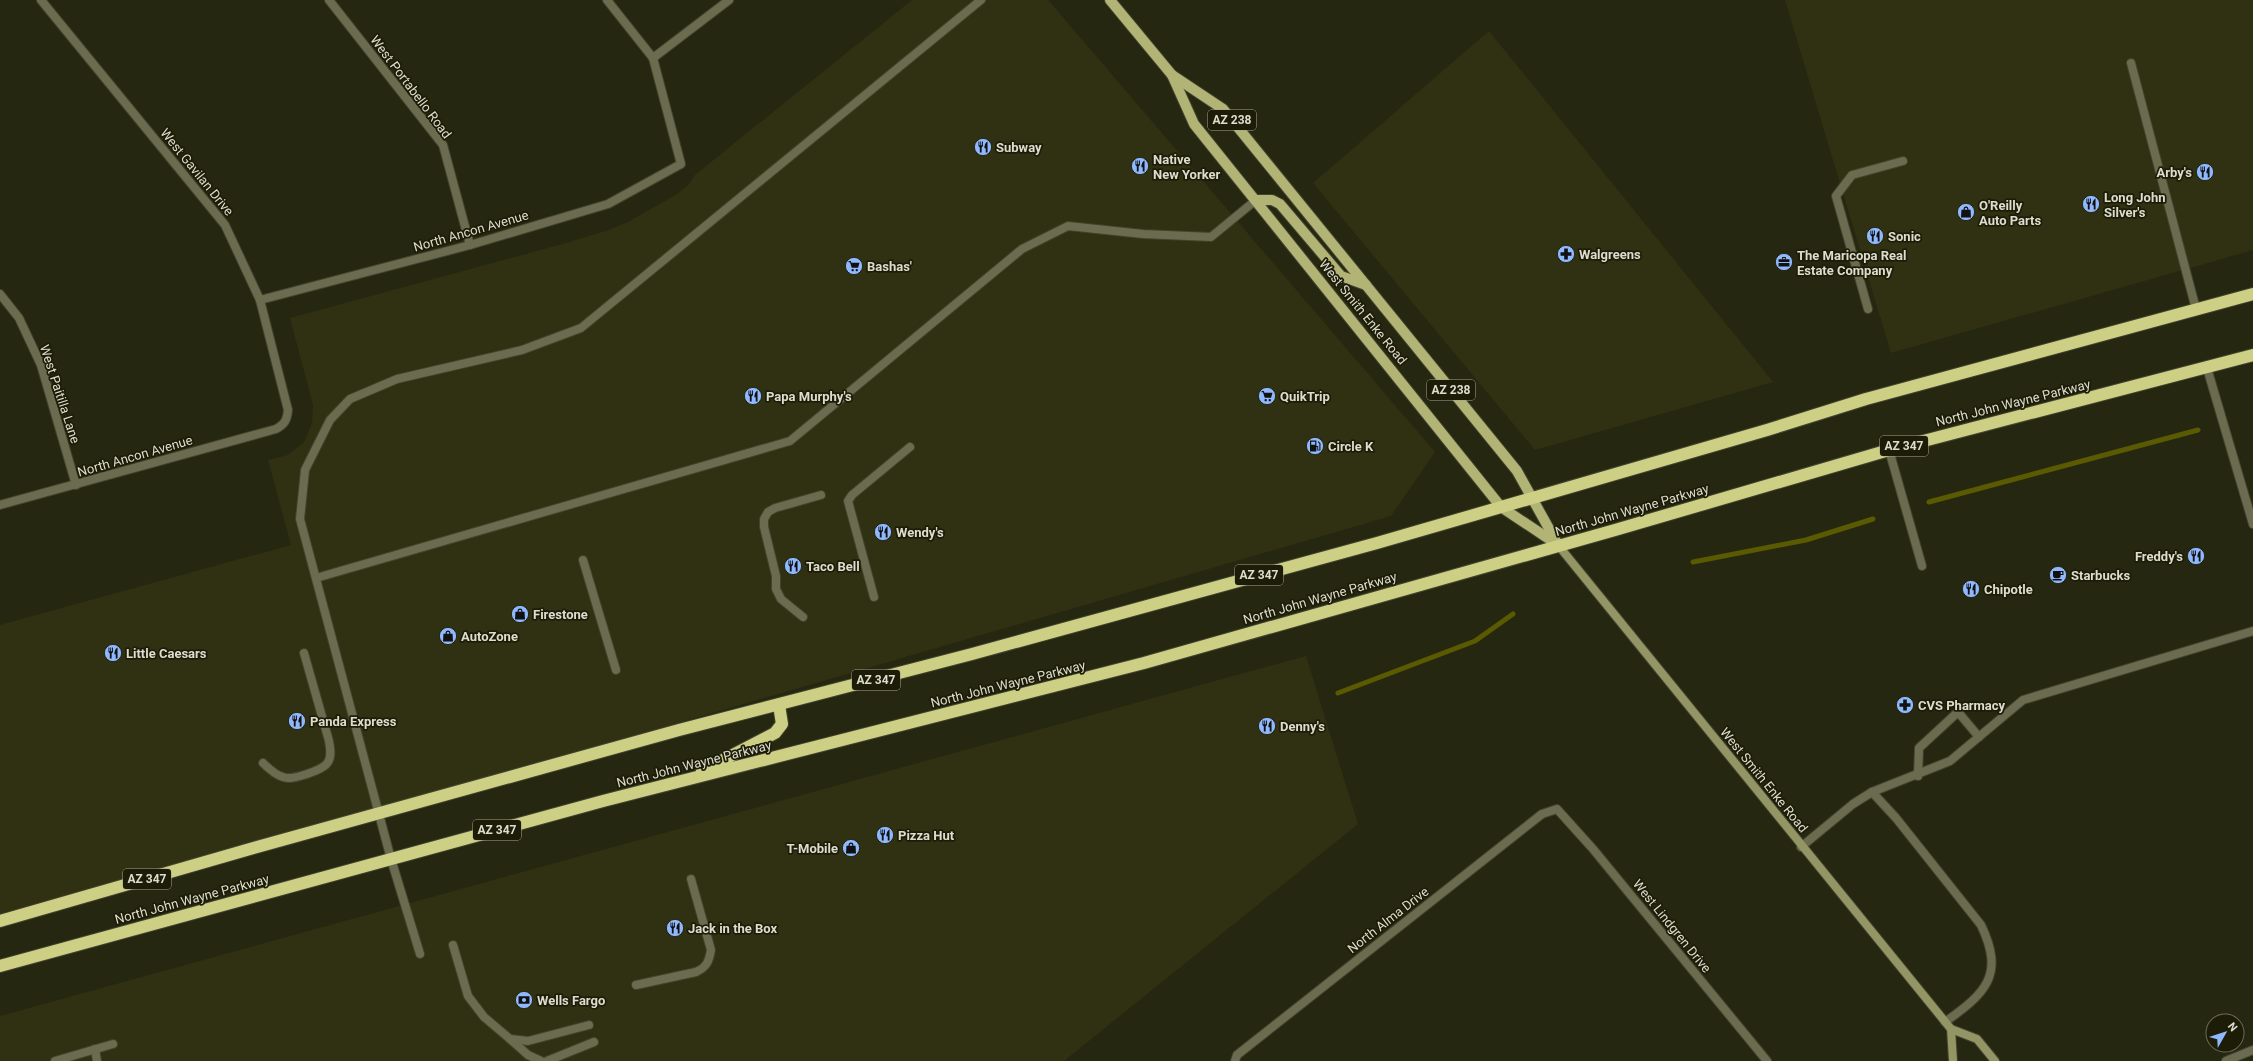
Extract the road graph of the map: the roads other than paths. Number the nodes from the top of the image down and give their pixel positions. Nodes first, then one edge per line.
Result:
1 (42, 0) edge
2 (329, 0) edge
3 (607, 0) edge
4 (729, 0) edge
5 (981, 0) edge
6 (1110, 0) edge
7 (653, 58) junction
8 (2131, 63) dead end
9 (1172, 75) junction
10 (1903, 161) dead end
11 (1256, 200) junction
12 (470, 245) junction
13 (1366, 284) junction
14 (0, 294) edge
15 (2253, 294) edge
16 (260, 300) junction
17 (1868, 309) dead end
18 (2196, 309) junction
19 (2253, 355) edge
20 (2207, 368) junction
21 (276, 429) joint
22 (910, 447) dead end
23 (1889, 450) junction
24 (76, 485) junction
25 (821, 495) dead end
26 (1532, 498) junction
27 (0, 505) edge
28 (1501, 506) junction
29 (2253, 524) edge
30 (1558, 545) junction
31 (583, 560) dead end
32 (1922, 566) dead end
33 (316, 578) junction
34 (874, 597) dead end
35 (802, 617) dead end
36 (2253, 631) edge
37 (304, 654) dead end
38 (616, 670) dead end
39 (780, 706) junction
40 (1979, 737) junction
41 (263, 763) dead end
42 (1918, 776) junction
43 (684, 780) junction
44 (1872, 792) junction
45 (1556, 809) joint
46 (379, 813) junction
47 (1801, 847) junction
48 (392, 859) junction
49 (692, 879) dead end
50 (0, 921) edge
51 (453, 945) dead end
52 (420, 954) dead end
53 (0, 966) edge
54 (636, 985) dead end
55 (1945, 1022) junction
56 (589, 1025) dead end
57 (1951, 1029) junction
58 (510, 1040) junction
59 (594, 1042) dead end
60 (113, 1044) dead end
61 (95, 1049) junction
62 (2253, 1050) edge
63 (1236, 1058) edge
64 (55, 1061) edge
65 (97, 1061) edge
66 (541, 1061) edge
67 (547, 1061) edge
68 (1767, 1061) edge
69 (1954, 1061) edge
70 (1995, 1061) edge
71 (2226, 1061) edge

1 - 16 street, West Gavilan Drive
2 - 12 street, West Portabello Road
3 - 7 street
4 - 7 street
5 - 33 street
6 - 9 main road, West Smith Enke Road / AZ 238
7 - 12 street, North Ancon Avenue
8 - 18 street
9 - 11 main road, West Smith Enke Road / AZ 238
9 - 13 main road, West Smith Enke Road / AZ 238
10 - 17 street
11 - 13 main road
11 - 28 main road, West Smith Enke Road / AZ 238
11 - 33 street
12 - 16 street, North Ancon Avenue
13 - 26 main road, West Smith Enke Road / AZ 238
14 - 24 street, West Paitilla Lane
15 - 18 highway, AZ 347
16 - 21 street, West Gavilan Drive
18 - 26 highway, AZ 347
19 - 20 highway, North John Wayne Parkway / AZ 347
20 - 23 highway, North John Wayne Parkway / AZ 347
20 - 29 street
21 - 24 street, North Ancon Avenue
22 - 34 street
23 - 30 highway, North John Wayne Parkway / AZ 347
23 - 32 street
24 - 27 street, North Ancon Avenue
25 - 35 street
26 - 28 highway, AZ 347
26 - 30 main road, West Smith Enke Road / AZ 238
28 - 30 main road, West Smith Enke Road / AZ 238
28 - 39 highway, AZ 347
30 - 43 highway, North John Wayne Parkway / AZ 347
30 - 47 street, West Smith Enke Road
31 - 38 street
33 - 46 street
36 - 40 street
37 - 41 street
39 - 43 highway
39 - 46 highway, AZ 347
40 - 42 street
40 - 42 street
42 - 44 street
43 - 48 highway, North John Wayne Parkway / AZ 347
44 - 47 street
44 - 55 street
45 - 63 street, North Alma Drive
45 - 68 street, West Lindgren Drive
46 - 48 street
46 - 50 highway, AZ 347
47 - 55 street, West Smith Enke Road
48 - 52 street
48 - 53 highway, North John Wayne Parkway / AZ 347
49 - 54 street
51 - 58 street
55 - 57 street, West Smith Enke Road
56 - 58 street
57 - 69 street
57 - 70 street, West Smith Enke Road
58 - 66 street
59 - 67 street
60 - 61 street
61 - 64 street
61 - 65 street
62 - 71 street

